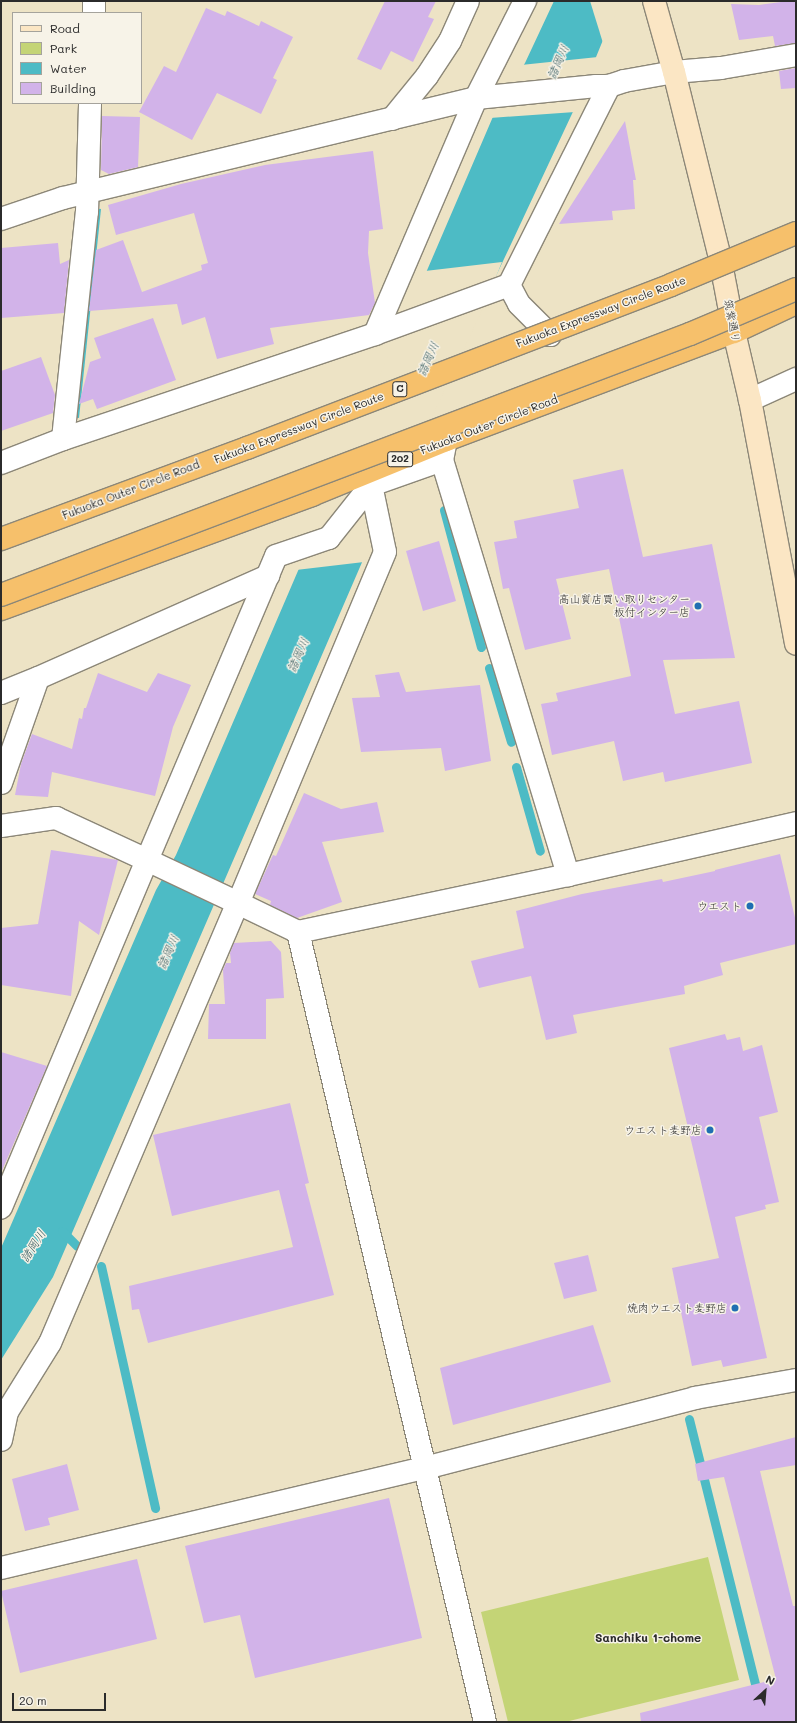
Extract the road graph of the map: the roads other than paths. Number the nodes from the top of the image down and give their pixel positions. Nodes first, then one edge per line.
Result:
1 (94, 1) edge
2 (468, 1) edge
3 (525, 1) edge
4 (654, 1) edge
5 (94, 12) edge
6 (796, 55) edge
7 (674, 72) junction
8 (602, 86) junction
9 (476, 98) junction
10 (90, 104) edge
11 (392, 119) junction
12 (86, 194) junction
13 (1, 219) edge
14 (796, 228) edge
15 (796, 233) edge
16 (720, 258) junction
17 (509, 285) junction
18 (796, 289) edge
19 (796, 303) edge
20 (734, 332) junction
21 (374, 334) junction
22 (550, 335) junction
23 (796, 379) edge
24 (750, 400) junction
25 (63, 439) junction
26 (444, 450) junction
27 (1, 463) edge
28 (371, 485) junction
29 (1, 540) edge
30 (268, 576) junction
31 (1, 595) edge
32 (1, 609) edge
33 (796, 644) edge
34 (38, 678) junction
35 (1, 693) edge
36 (1, 783) edge
37 (796, 823) edge
38 (1, 826) edge
39 (147, 860) junction
40 (568, 875) junction
41 (238, 903) junction
42 (298, 932) junction
43 (1, 1208) edge
44 (796, 1380) edge
45 (1, 1440) edge
46 (425, 1468) junction
47 (1, 1568) edge
48 (486, 1722) edge

1 - 5 street
2 - 11 street
3 - 9 street
4 - 7 street, 筑紫通り
6 - 7 street
7 - 8 street
7 - 16 street, 筑紫通り
8 - 9 street
8 - 17 street
9 - 11 street
9 - 21 street
10 - 12 street
11 - 12 street
12 - 13 street
12 - 25 street
14 - 16 highway, Fukuoka Outer Circle Road
15 - 29 highway, Fukuoka Expressway Circle Route / C, bridge
16 - 20 street, 筑紫通り
16 - 22 highway, Fukuoka Outer Circle Road
17 - 21 street
17 - 22 street
18 - 31 highway, bridge
19 - 20 highway, Fukuoka Outer Circle Road / 202
20 - 24 street, 筑紫通り
20 - 26 highway, Fukuoka Outer Circle Road / 202
21 - 25 street
22 - 29 highway, Fukuoka Outer Circle Road
23 - 24 street
24 - 33 street, 筑紫通り
25 - 27 street
26 - 28 street
26 - 32 highway, Fukuoka Outer Circle Road / 202
26 - 40 street
28 - 30 street
28 - 41 street
30 - 34 street
30 - 39 street
34 - 35 street
34 - 36 street
37 - 40 street
38 - 39 street
39 - 41 street
39 - 43 street
40 - 42 street
41 - 42 street
41 - 45 street
42 - 46 street
44 - 46 street
46 - 47 street
46 - 48 street

